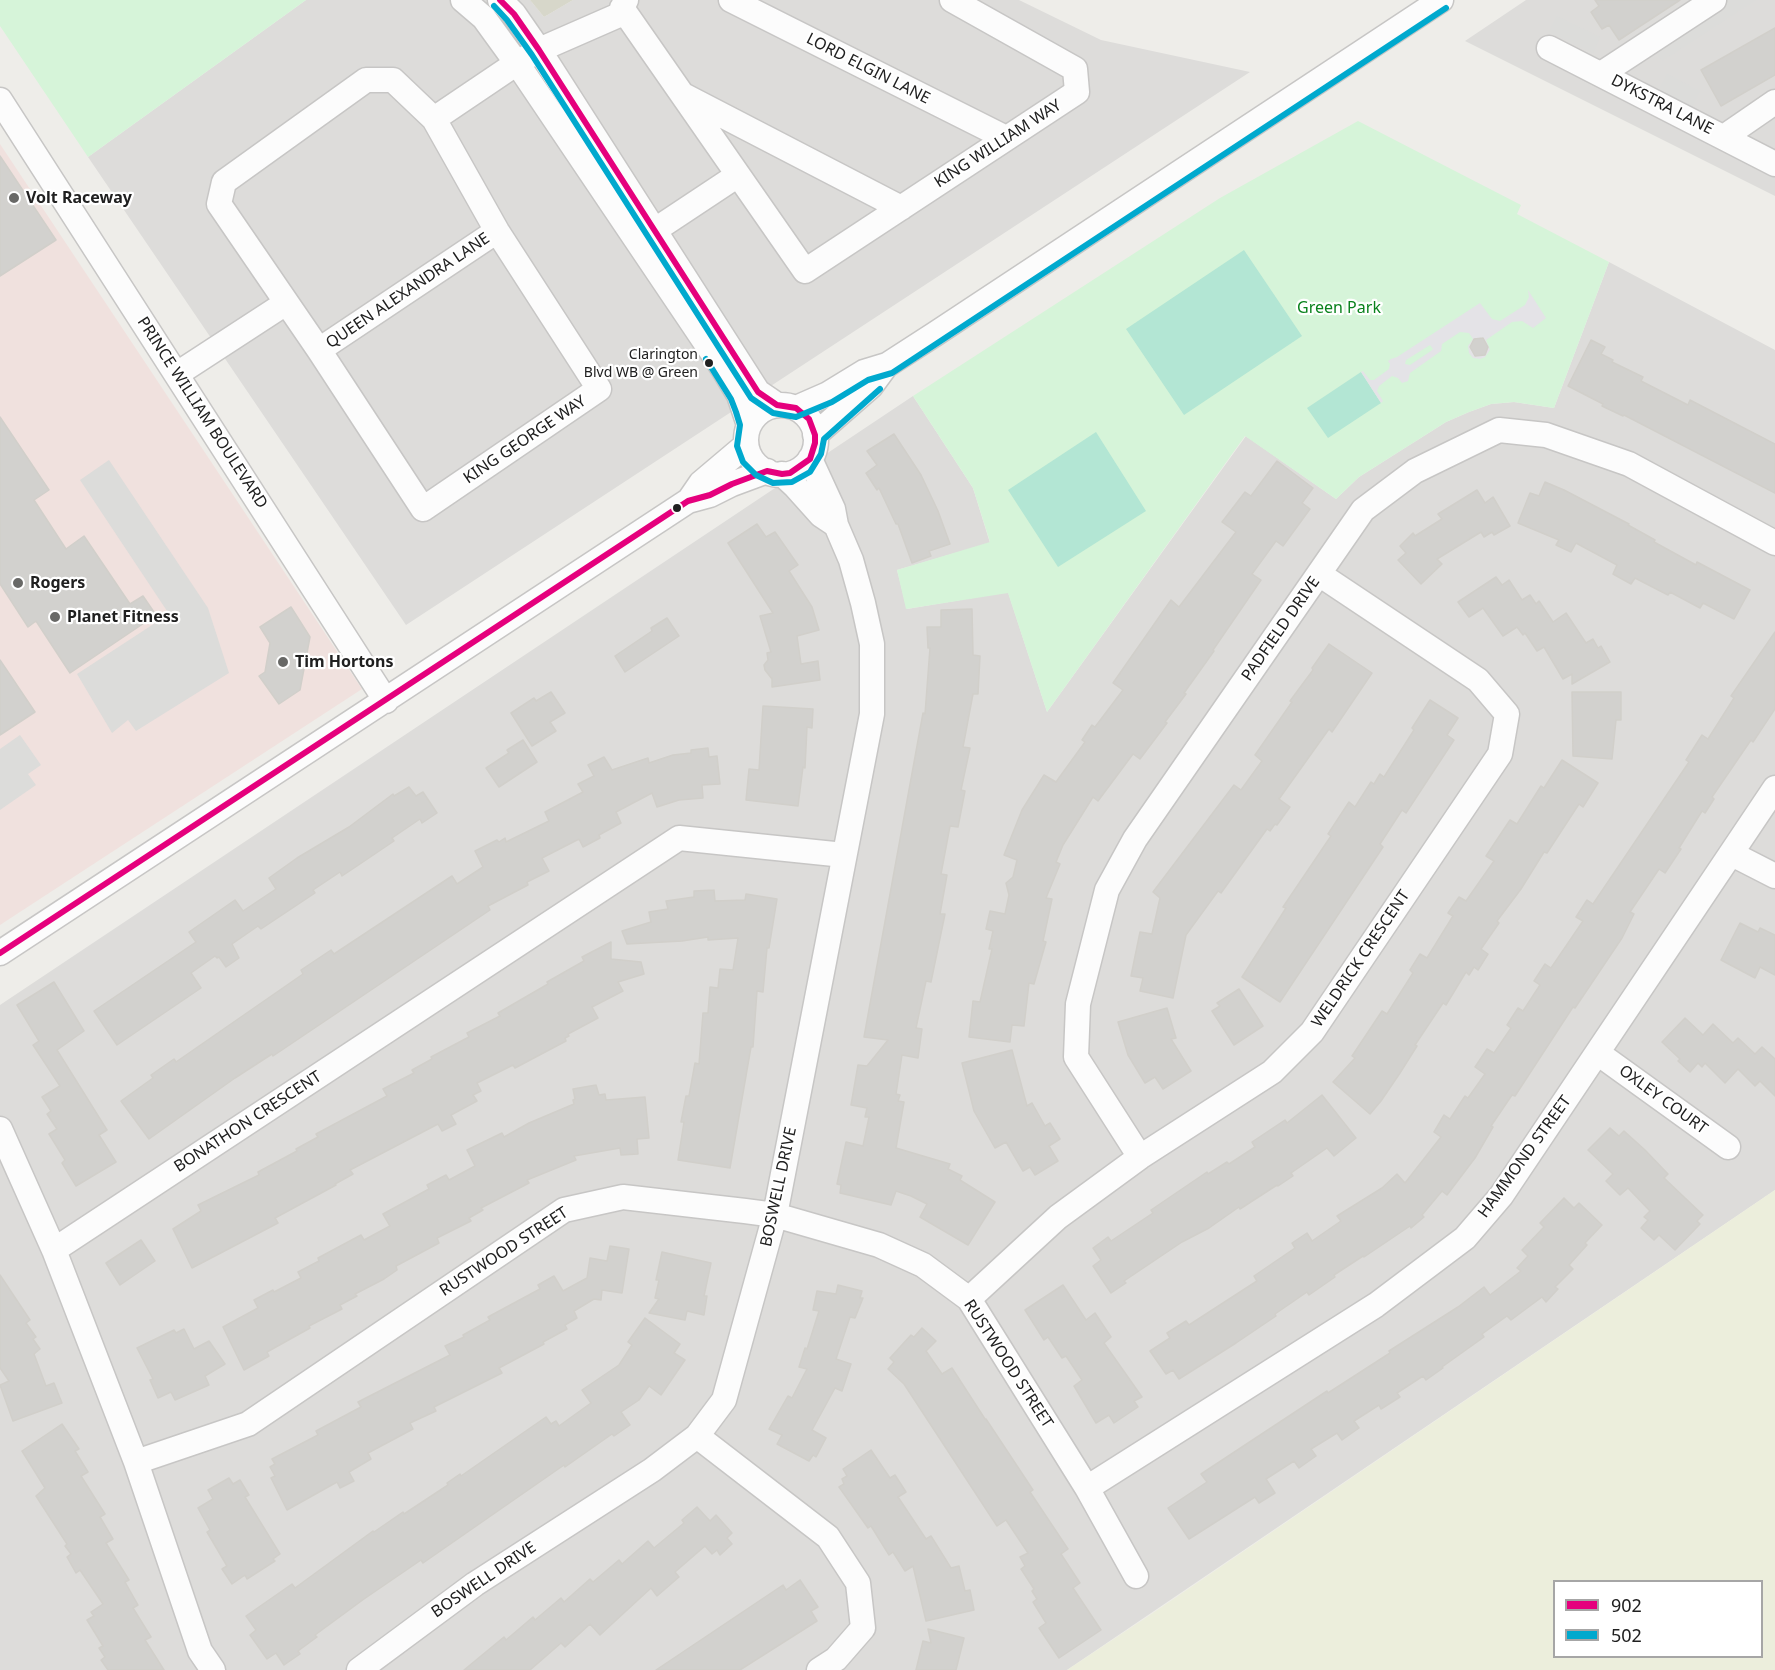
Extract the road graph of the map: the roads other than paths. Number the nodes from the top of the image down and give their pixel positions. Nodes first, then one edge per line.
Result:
1 (463, 0) edge
2 (500, 0) edge
3 (731, 0) edge
4 (952, 0) edge
5 (1441, 0) edge
6 (1714, 0) edge
7 (624, 4) edge
8 (1549, 48) dead end
9 (539, 50) junction
10 (517, 63) junction
11 (1601, 74) junction
12 (0, 90) edge
13 (683, 95) junction
14 (0, 100) edge
15 (1775, 102) edge
16 (434, 119) junction
17 (17, 125) junction
18 (1724, 137) junction
19 (1006, 138) junction
20 (1775, 164) edge
21 (738, 175) junction
22 (901, 208) junction
23 (497, 231) junction
24 (646, 237) junction
25 (286, 303) junction
26 (319, 350) junction
27 (887, 365) junction
28 (177, 374) junction
29 (787, 406) junction
30 (748, 435) junction
31 (815, 435) junction
32 (810, 459) junction
33 (774, 473) junction
34 (688, 501) junction
35 (836, 525) junction
36 (1775, 543) edge
37 (1320, 574) junction
38 (386, 701) junction
39 (1775, 788) edge
40 (1732, 854) junction
41 (844, 855) junction
42 (1775, 876) edge
43 (0, 953) edge
44 (1599, 1053) junction
45 (0, 1129) edge
46 (1728, 1147) dead end
47 (1140, 1157) junction
48 (775, 1215) junction
49 (54, 1250) junction
50 (969, 1299) junction
51 (697, 1436) junction
52 (136, 1462) junction
53 (1087, 1488) junction
54 (1136, 1576) dead end
55 (213, 1670) edge
56 (359, 1670) edge
57 (819, 1670) edge

1 - 10 street
2 - 9 street
3 - 19 street, LORD ELGIN LANE
4 - 19 street, KING WILLIAM WAY
5 - 27 street
6 - 11 street
7 - 9 street, KING WILLIAM WAY
7 - 13 street, KING WILLIAM WAY
8 - 11 street, DYKSTRA LANE
9 - 10 street
9 - 24 street
10 - 16 street
10 - 24 street
11 - 18 street, DYKSTRA LANE
12 - 17 street, PRINCE WILLIAM BOULEVARD
13 - 21 street, KING WILLIAM WAY
13 - 22 street, KING WILLIAM WAY
14 - 17 street, PRINCE WILLIAM BOULEVARD
15 - 18 street
16 - 23 street, KING GEORGE WAY
16 - 25 street, KING GEORGE WAY
17 - 28 street, PRINCE WILLIAM BOULEVARD
18 - 20 street, DYKSTRA LANE
19 - 22 street, KING WILLIAM WAY
21 - 22 street, KING WILLIAM WAY
21 - 24 street
23 - 26 street, QUEEN ALEXANDRA LANE
23 - 26 street, KING GEORGE WAY
24 - 29 street
24 - 30 street
25 - 26 street, KING GEORGE WAY
25 - 28 street
27 - 29 street
27 - 31 street
28 - 38 street, PRINCE WILLIAM BOULEVARD
29 - 30 street
29 - 31 street
30 - 33 street
30 - 34 street
31 - 32 street
32 - 33 street
32 - 35 street, BOSWELL DRIVE
33 - 34 street
33 - 35 street, BOSWELL DRIVE
34 - 38 street
35 - 41 street, BOSWELL DRIVE
36 - 37 street, PADFIELD DRIVE
37 - 47 street, PADFIELD DRIVE
37 - 47 street, WELDRICK CRESCENT
38 - 43 street
39 - 40 street, HAMMOND STREET
40 - 42 street
40 - 44 street, HAMMOND STREET
41 - 48 street, BOSWELL DRIVE
41 - 49 street, BONATHON CRESCENT
44 - 46 street, OXLEY COURT
44 - 53 street, HAMMOND STREET
45 - 49 street
47 - 50 street, WELDRICK CRESCENT
48 - 50 street, RUSTWOOD STREET
48 - 51 street, BOSWELL DRIVE
48 - 52 street, RUSTWOOD STREET
49 - 52 street
50 - 53 street, RUSTWOOD STREET
51 - 56 street, BOSWELL DRIVE
51 - 57 street
52 - 55 street
53 - 54 street, RUSTWOOD STREET

